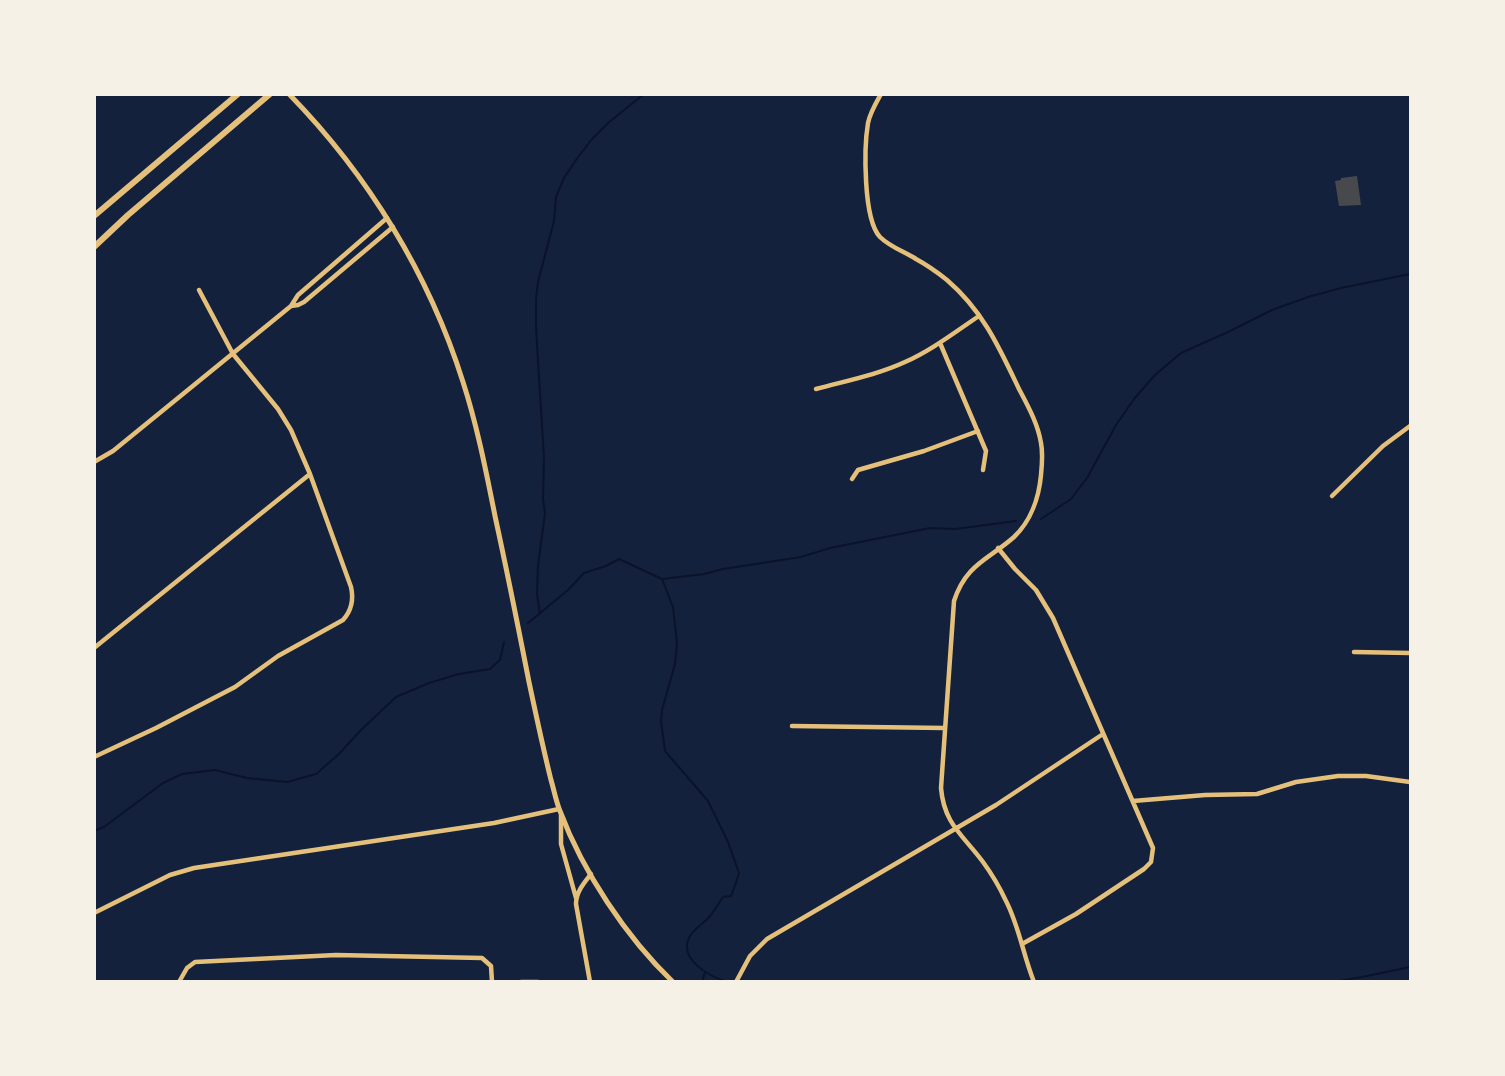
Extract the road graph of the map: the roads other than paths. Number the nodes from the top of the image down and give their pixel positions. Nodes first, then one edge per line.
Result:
1 (239, 94) edge
2 (270, 94) edge
3 (289, 94) edge
4 (881, 94) edge
5 (94, 216) edge
6 (387, 218) junction
7 (393, 227) junction
8 (94, 247) edge
9 (199, 290) dead end
10 (291, 306) junction
11 (979, 316) junction
12 (940, 343) junction
13 (233, 354) junction
14 (816, 389) dead end
15 (1410, 426) edge
16 (978, 431) junction
17 (94, 462) edge
18 (983, 470) dead end
19 (310, 474) junction
20 (852, 479) dead end
21 (1332, 496) dead end
22 (998, 548) junction
23 (94, 648) edge
24 (1354, 652) dead end
25 (1410, 653) edge
26 (792, 726) dead end
27 (945, 728) junction
28 (1103, 734) junction
29 (94, 757) edge
30 (1410, 782) edge
31 (1133, 801) junction
32 (560, 811) junction
33 (955, 830) junction
34 (591, 874) junction
35 (576, 899) junction
36 (94, 913) edge
37 (1022, 944) junction
38 (737, 980) edge
39 (179, 982) edge
40 (492, 982) edge
41 (522, 982) edge
42 (538, 982) edge
43 (590, 982) edge
44 (673, 982) edge
45 (1034, 982) edge

1 - 5 main road
2 - 8 main road
3 - 6 main road
4 - 11 street
6 - 7 main road
6 - 10 street
7 - 10 street
7 - 32 main road
9 - 13 street
10 - 13 street
11 - 12 street
11 - 22 street
12 - 14 street
12 - 16 street
13 - 17 street
13 - 19 street
15 - 21 street
16 - 18 street
16 - 20 street
19 - 23 street
19 - 29 street
22 - 27 street
22 - 28 street
24 - 25 street
26 - 27 street
27 - 33 street
28 - 31 street
28 - 33 street
30 - 31 street
31 - 37 street
32 - 34 main road
32 - 35 street
32 - 36 street
33 - 37 street
33 - 38 street
34 - 35 street
34 - 44 main road
35 - 43 street
37 - 45 street
39 - 40 street
41 - 42 street

